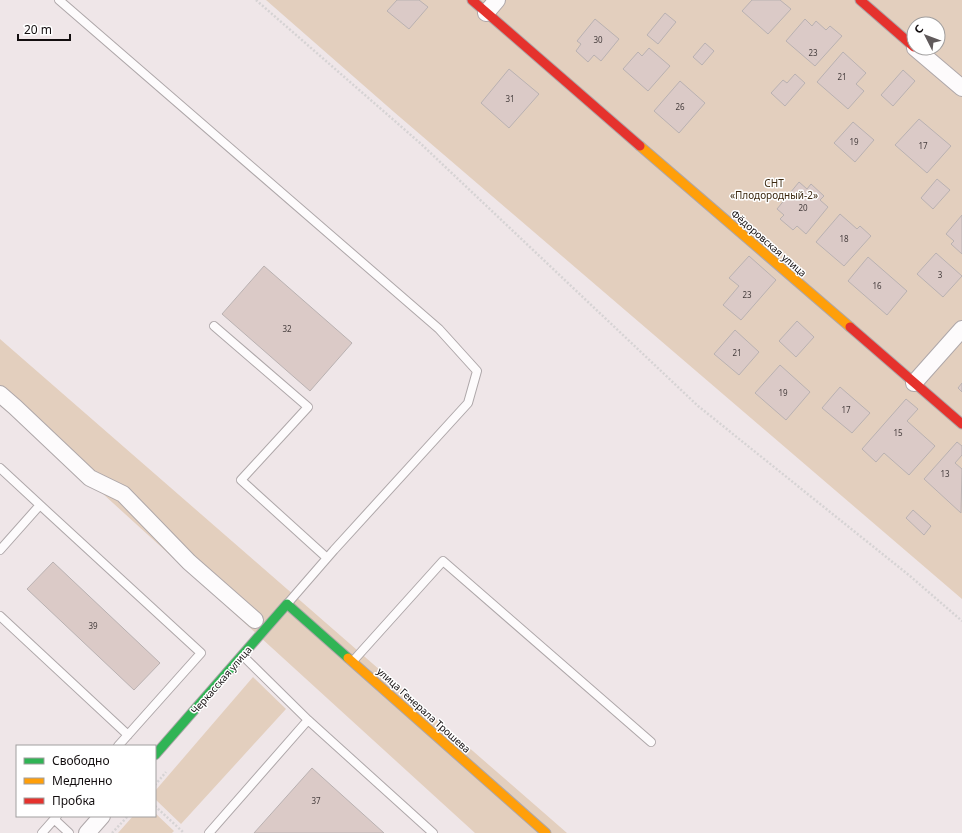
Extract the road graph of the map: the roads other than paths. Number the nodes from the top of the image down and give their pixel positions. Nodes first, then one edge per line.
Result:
1 (59, 0) edge
2 (472, 0) edge
3 (497, 0) edge
4 (860, 0) edge
5 (486, 13) junction
6 (906, 39) edge
7 (925, 56) edge
8 (962, 88) edge
9 (214, 326) dead end
10 (962, 329) edge
11 (914, 382) junction
12 (0, 394) edge
13 (962, 424) edge
14 (0, 468) edge
15 (40, 505) junction
16 (0, 550) edge
17 (328, 558) junction
18 (287, 604) junction
19 (0, 616) edge
20 (255, 620) dead end
21 (242, 655) junction
22 (353, 661) junction
23 (308, 720) junction
24 (128, 734) junction
25 (651, 742) dead end
26 (119, 745) edge
27 (156, 754) edge
28 (101, 817) edge
29 (56, 818) edge
30 (42, 833) edge
31 (69, 833) edge
32 (87, 833) edge
33 (209, 833) edge
34 (432, 833) edge
35 (546, 833) edge

1 - 17 lane
2 - 5 street, Фёдоровская улица
3 - 5 street
4 - 6 street
5 - 11 street, Фёдоровская улица
7 - 8 street
9 - 17 lane
10 - 11 street
11 - 13 street, Фёдоровская улица
12 - 20 street
14 - 15 lane
15 - 16 lane
15 - 24 lane
17 - 18 lane
18 - 21 street, Черкасская улица
18 - 22 street, улица Генерала Трошева
19 - 24 lane
21 - 23 lane
21 - 27 street, Черкасская улица
22 - 25 lane
22 - 35 street, улица Генерала Трошева
23 - 33 lane
23 - 34 lane
24 - 26 lane
28 - 32 street
29 - 30 lane
29 - 31 lane

